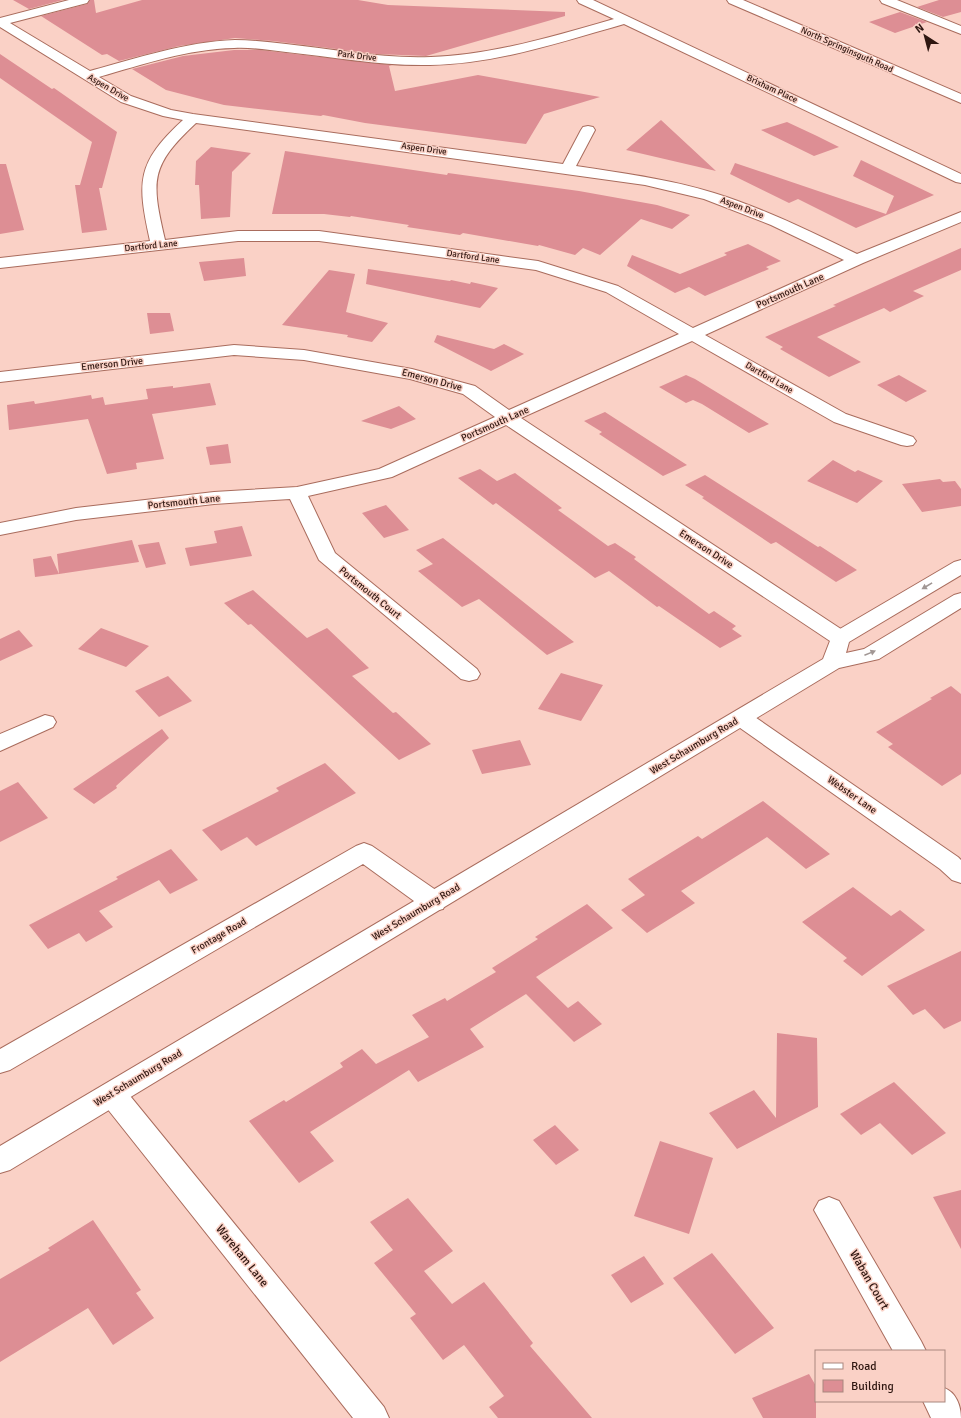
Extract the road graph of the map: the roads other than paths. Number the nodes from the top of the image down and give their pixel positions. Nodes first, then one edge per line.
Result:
1 (83, 0) edge
2 (583, 0) edge
3 (734, 0) edge
4 (886, 0) edge
5 (625, 20) junction
6 (0, 22) edge
7 (961, 30) edge
8 (88, 76) junction
9 (961, 99) edge
10 (193, 118) junction
11 (588, 130) dead end
12 (567, 169) junction
13 (961, 179) edge
14 (961, 217) edge
15 (159, 245) junction
16 (857, 260) junction
17 (0, 263) edge
18 (694, 334) junction
19 (0, 377) edge
20 (508, 418) junction
21 (906, 441) dead end
22 (297, 493) junction
23 (0, 529) edge
24 (961, 566) edge
25 (961, 599) edge
26 (840, 638) junction
27 (832, 663) junction
28 (469, 674) dead end
29 (741, 718) junction
30 (45, 722) dead end
31 (0, 743) edge
32 (961, 874) edge
33 (434, 902) junction
34 (0, 1062) edge
35 (112, 1094) junction
36 (0, 1161) edge
37 (829, 1210) dead end
38 (909, 1350) edge
39 (940, 1402) edge
40 (373, 1418) edge
41 (949, 1418) edge

1 - 6 street
2 - 5 street, Brixham Place
3 - 9 street, North Springinsguth Road
4 - 7 street
5 - 8 street, Park Drive
5 - 13 street, Brixham Place
6 - 8 street, Aspen Drive
8 - 10 street, Aspen Drive
10 - 12 street, Aspen Drive
10 - 15 street
11 - 12 street
12 - 16 street, Aspen Drive
14 - 16 street, Portsmouth Lane
15 - 17 street, Dartford Lane
15 - 18 street, Dartford Lane
16 - 18 street, Portsmouth Lane
18 - 20 street, Portsmouth Lane
18 - 21 street, Dartford Lane
19 - 20 street, Emerson Drive
20 - 22 street, Portsmouth Lane
20 - 26 street, Emerson Drive
22 - 23 street, Portsmouth Lane
22 - 28 street, Portsmouth Court
24 -> 26 street
27 -> 25 street, West Schaumburg Road
26 - 27 street
27 - 29 street, West Schaumburg Road
29 - 32 street, Webster Lane
29 - 33 street, West Schaumburg Road
30 - 31 street
33 - 34 street, Frontage Road
33 - 35 street, West Schaumburg Road
35 - 36 street, West Schaumburg Road
35 - 40 street, Wareham Lane
37 - 38 street, Waban Court
39 - 41 street

